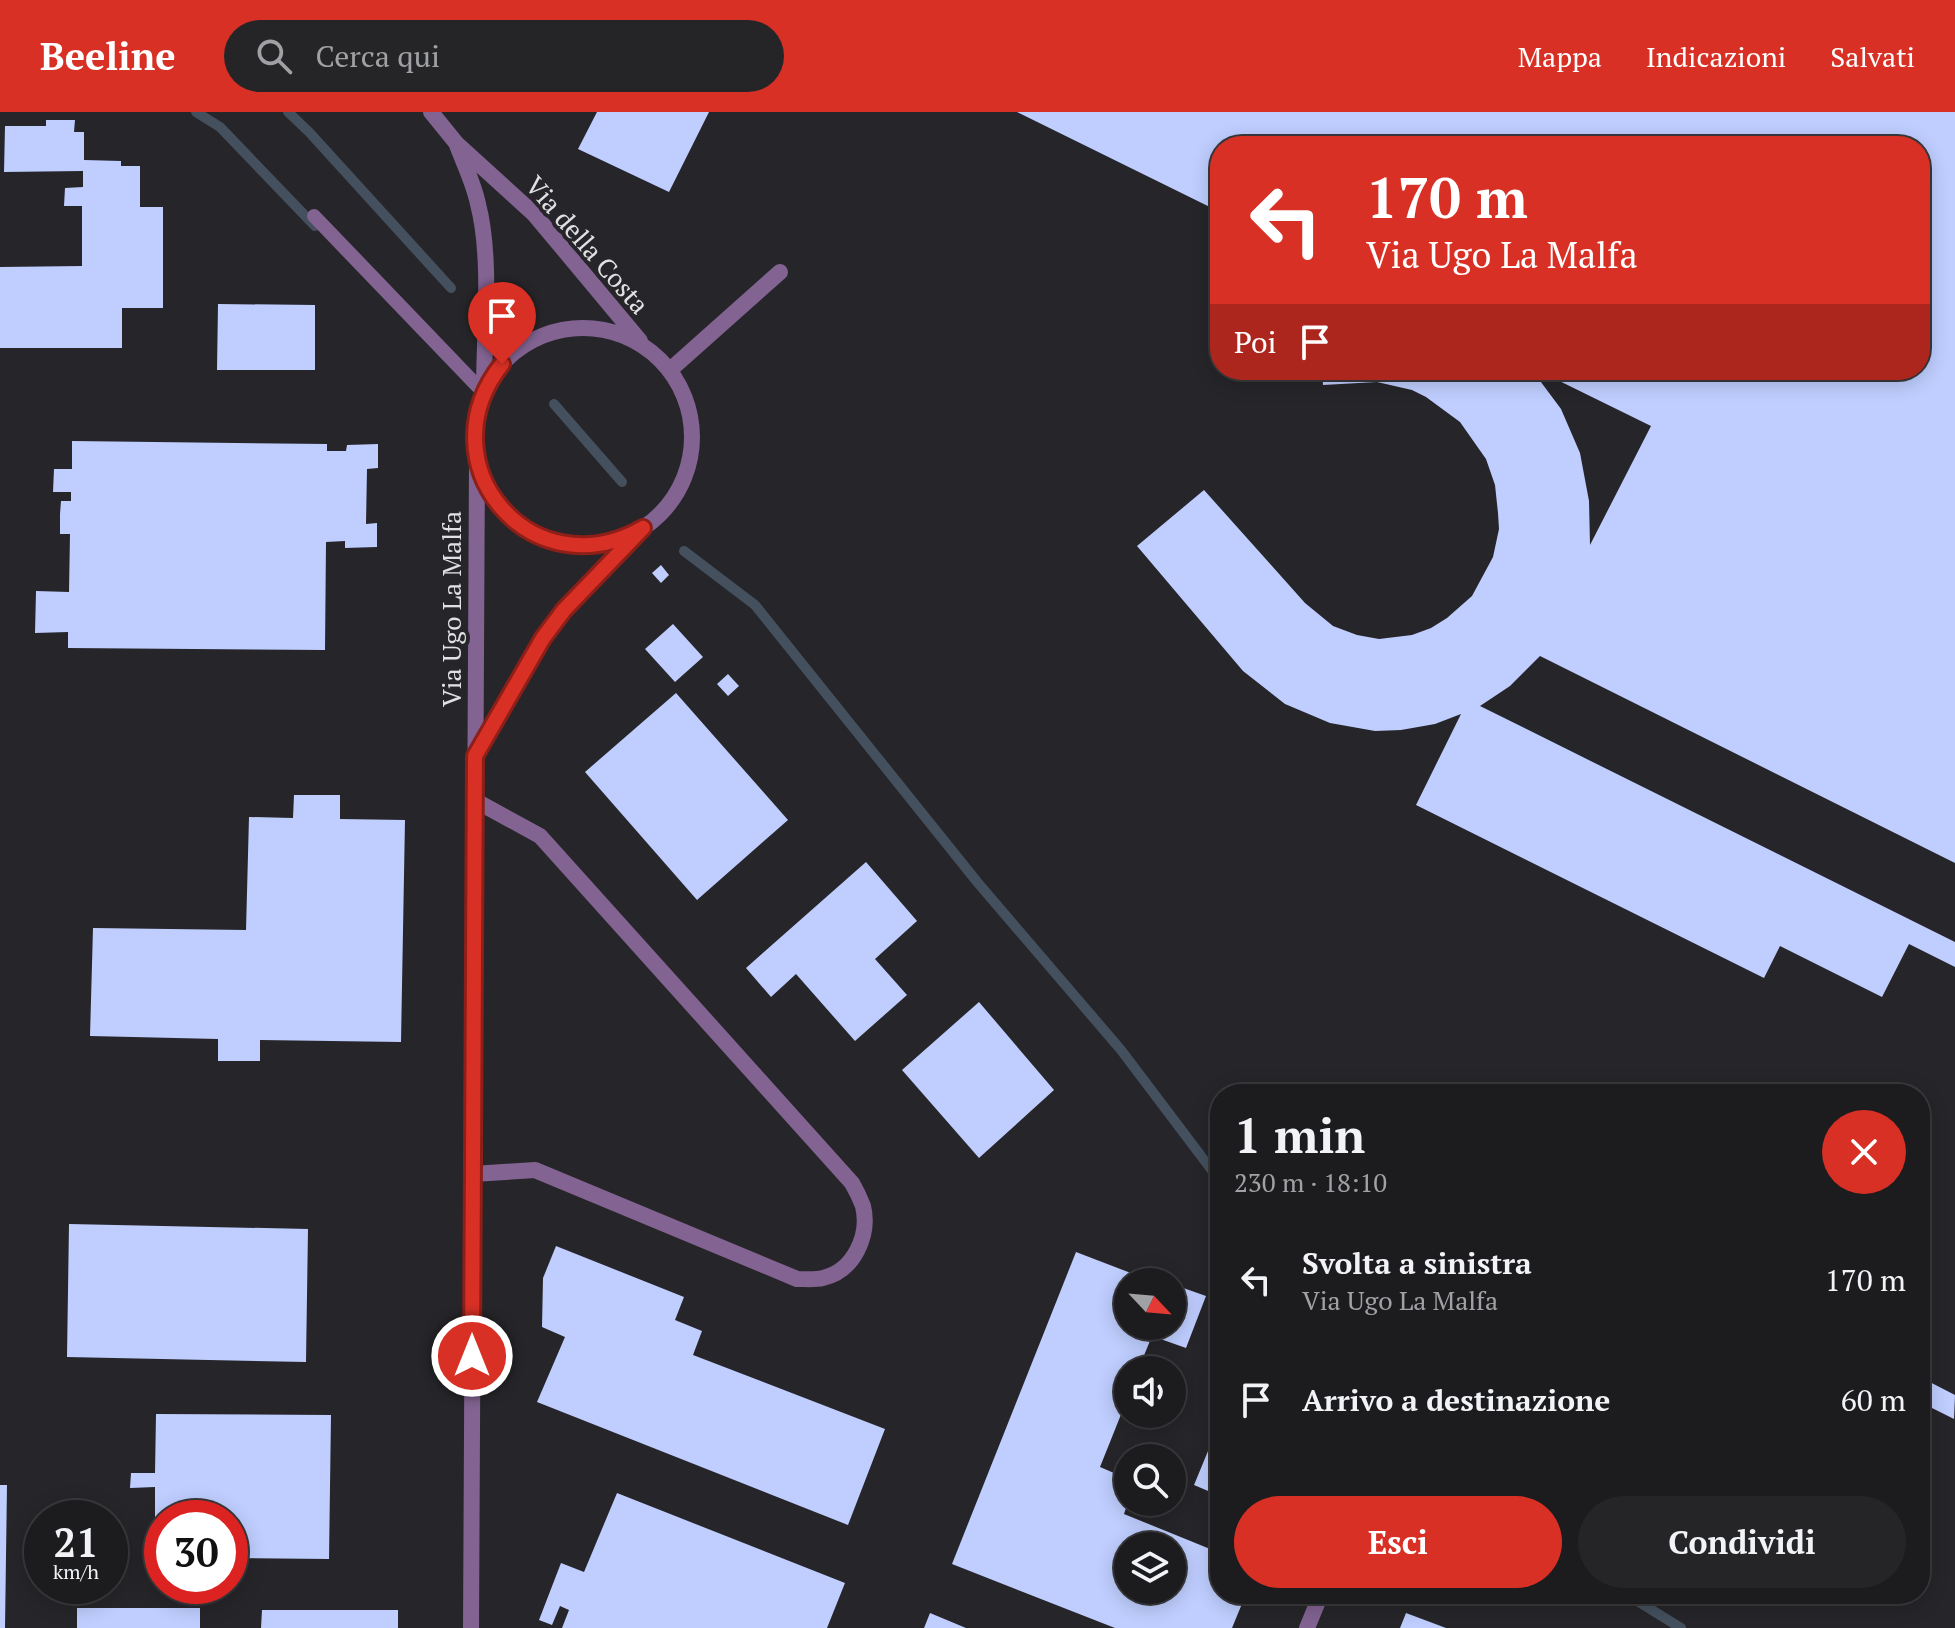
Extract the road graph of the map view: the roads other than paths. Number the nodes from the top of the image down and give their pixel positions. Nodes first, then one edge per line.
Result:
1 (431, 112) edge
2 (457, 144) junction
3 (314, 216) dead end
4 (780, 272) dead end
5 (645, 347) junction
6 (670, 370) junction
7 (484, 393) junction
8 (477, 461) junction
9 (643, 528) junction
10 (475, 756) junction
11 (476, 801) junction
12 (473, 1174) junction
13 (1317, 1604) edge
14 (471, 1628) edge
15 (1307, 1628) edge

1 - 2 street, Via della Costa
2 - 5 street, Via della Costa
2 - 7 street, Via della Costa
3 - 7 lane
4 - 6 street
5 - 6 street, Via Ugo La Malfa
5 - 7 street, Via Ugo La Malfa
6 - 9 street, Via Ugo La Malfa
7 - 8 street, Via Ugo La Malfa
8 - 9 street, Via Ugo La Malfa
8 - 10 street, Via Ugo La Malfa
9 - 10 street, Via Ugo La Malfa
10 - 11 street, Via Ugo La Malfa
11 - 12 street, Via Ugo La Malfa
11 - 12 street
12 - 14 street, Via Ugo La Malfa
13 - 15 street

